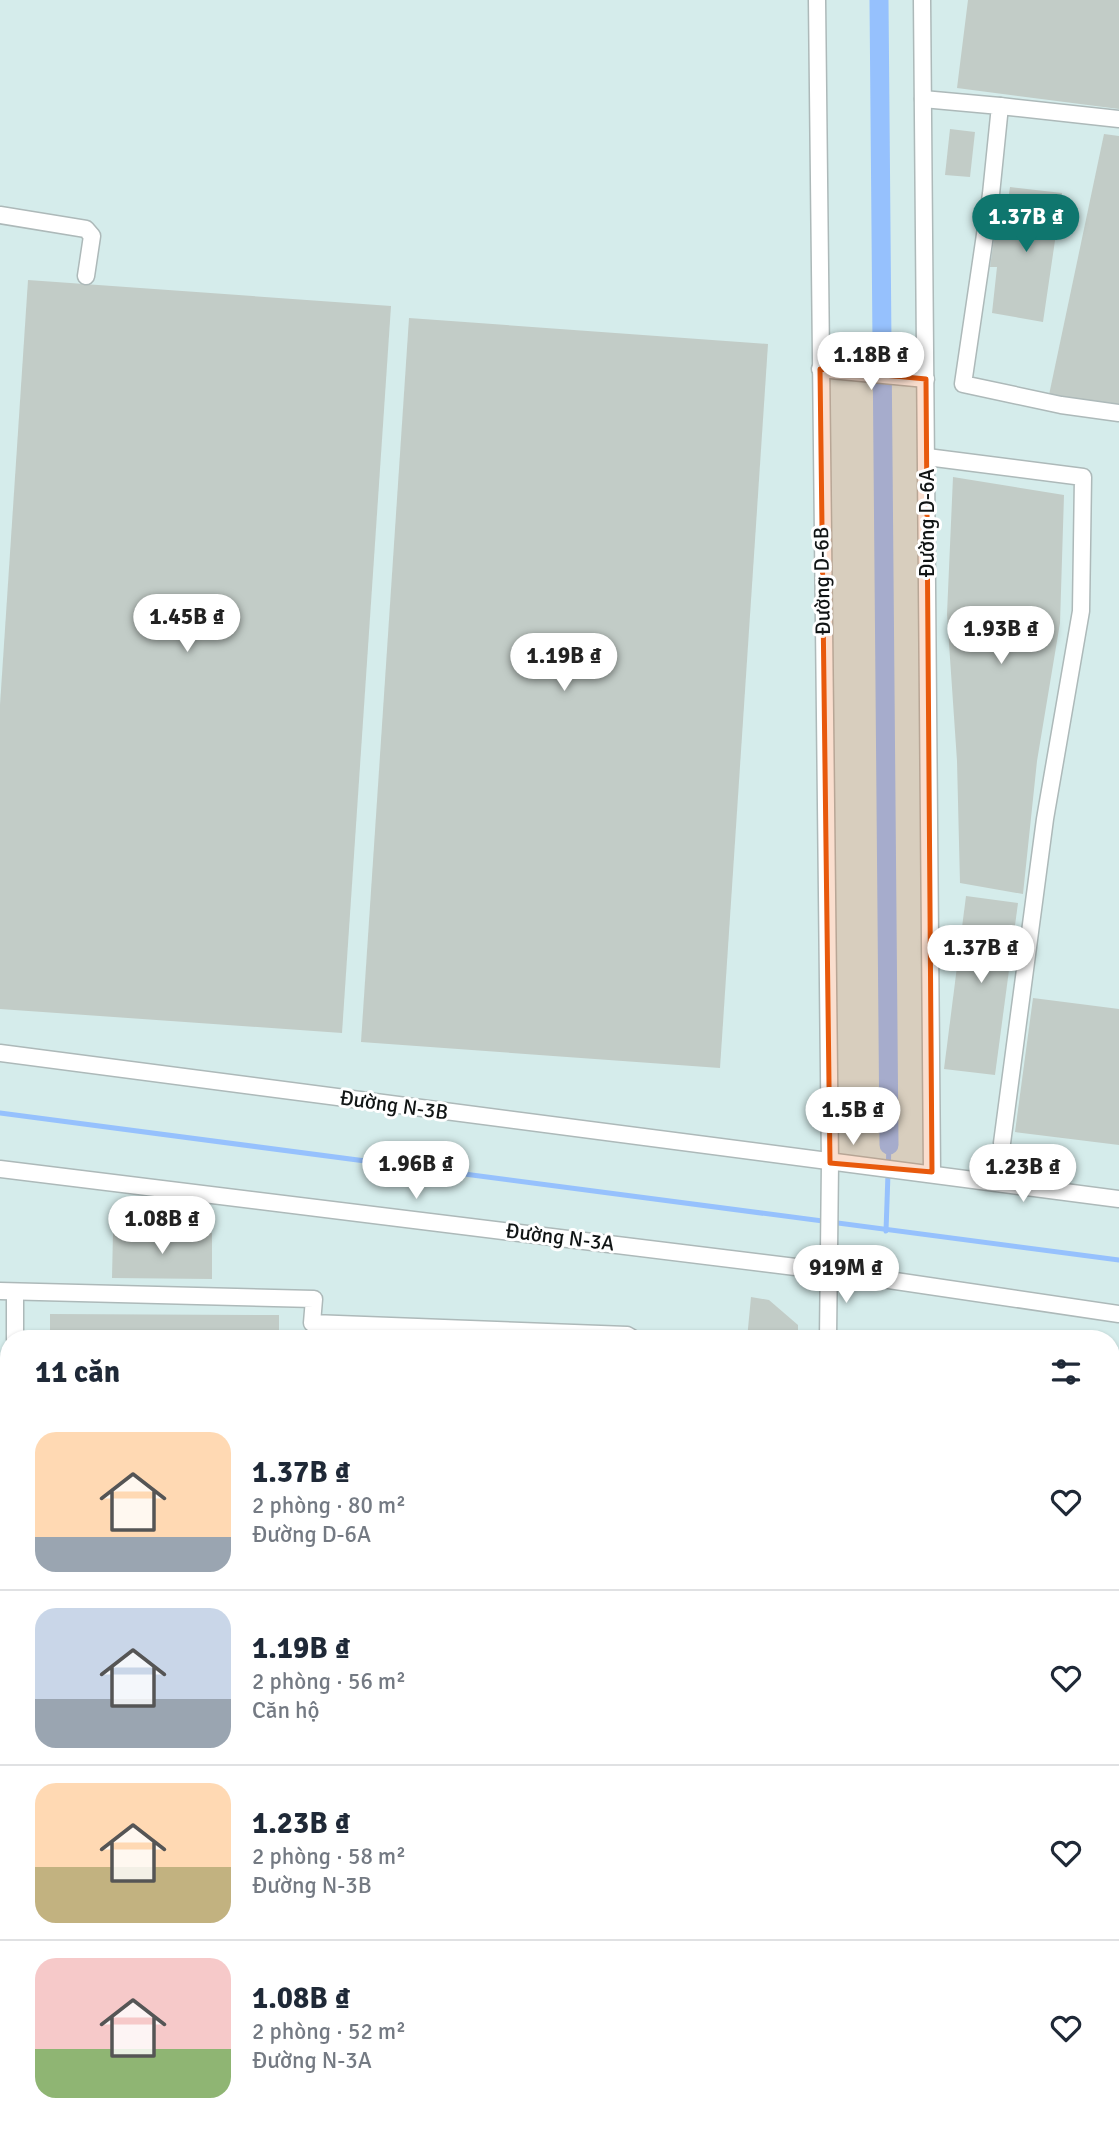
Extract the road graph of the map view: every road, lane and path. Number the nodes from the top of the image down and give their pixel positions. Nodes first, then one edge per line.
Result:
1 (817, 0) edge
2 (922, 0) edge
3 (923, 99) junction
4 (1000, 106) junction
5 (1119, 119) edge
6 (0, 215) edge
7 (86, 276) dead end
8 (820, 369) junction
9 (926, 379) junction
10 (1119, 413) edge
11 (927, 457) junction
12 (0, 1053) edge
13 (1002, 1143) dead end
14 (830, 1163) junction
15 (0, 1169) edge
16 (932, 1172) junction
17 (1119, 1199) edge
18 (828, 1271) junction
19 (7, 1292) edge
20 (1119, 1314) edge
21 (13, 1330) edge
22 (409, 1330) edge
23 (828, 1330) edge

1 - 8 street, Đường D-6B
2 - 3 street, Đường D-6A
3 - 4 street
3 - 9 street, Đường D-6A
4 - 5 street
4 - 10 street
6 - 7 street
8 - 9 street
8 - 14 street, Đường D-6B
9 - 11 street, Đường D-6A
11 - 13 street
11 - 16 street, Đường D-6A
12 - 14 street, Đường N-3B
14 - 16 street, Đường N-3B
14 - 18 street, Đường D-6B
15 - 18 street, Đường N-3A
16 - 17 street
18 - 20 street, Đường N-3A
18 - 23 street, Đường D-6B
19 - 21 street
19 - 22 street

